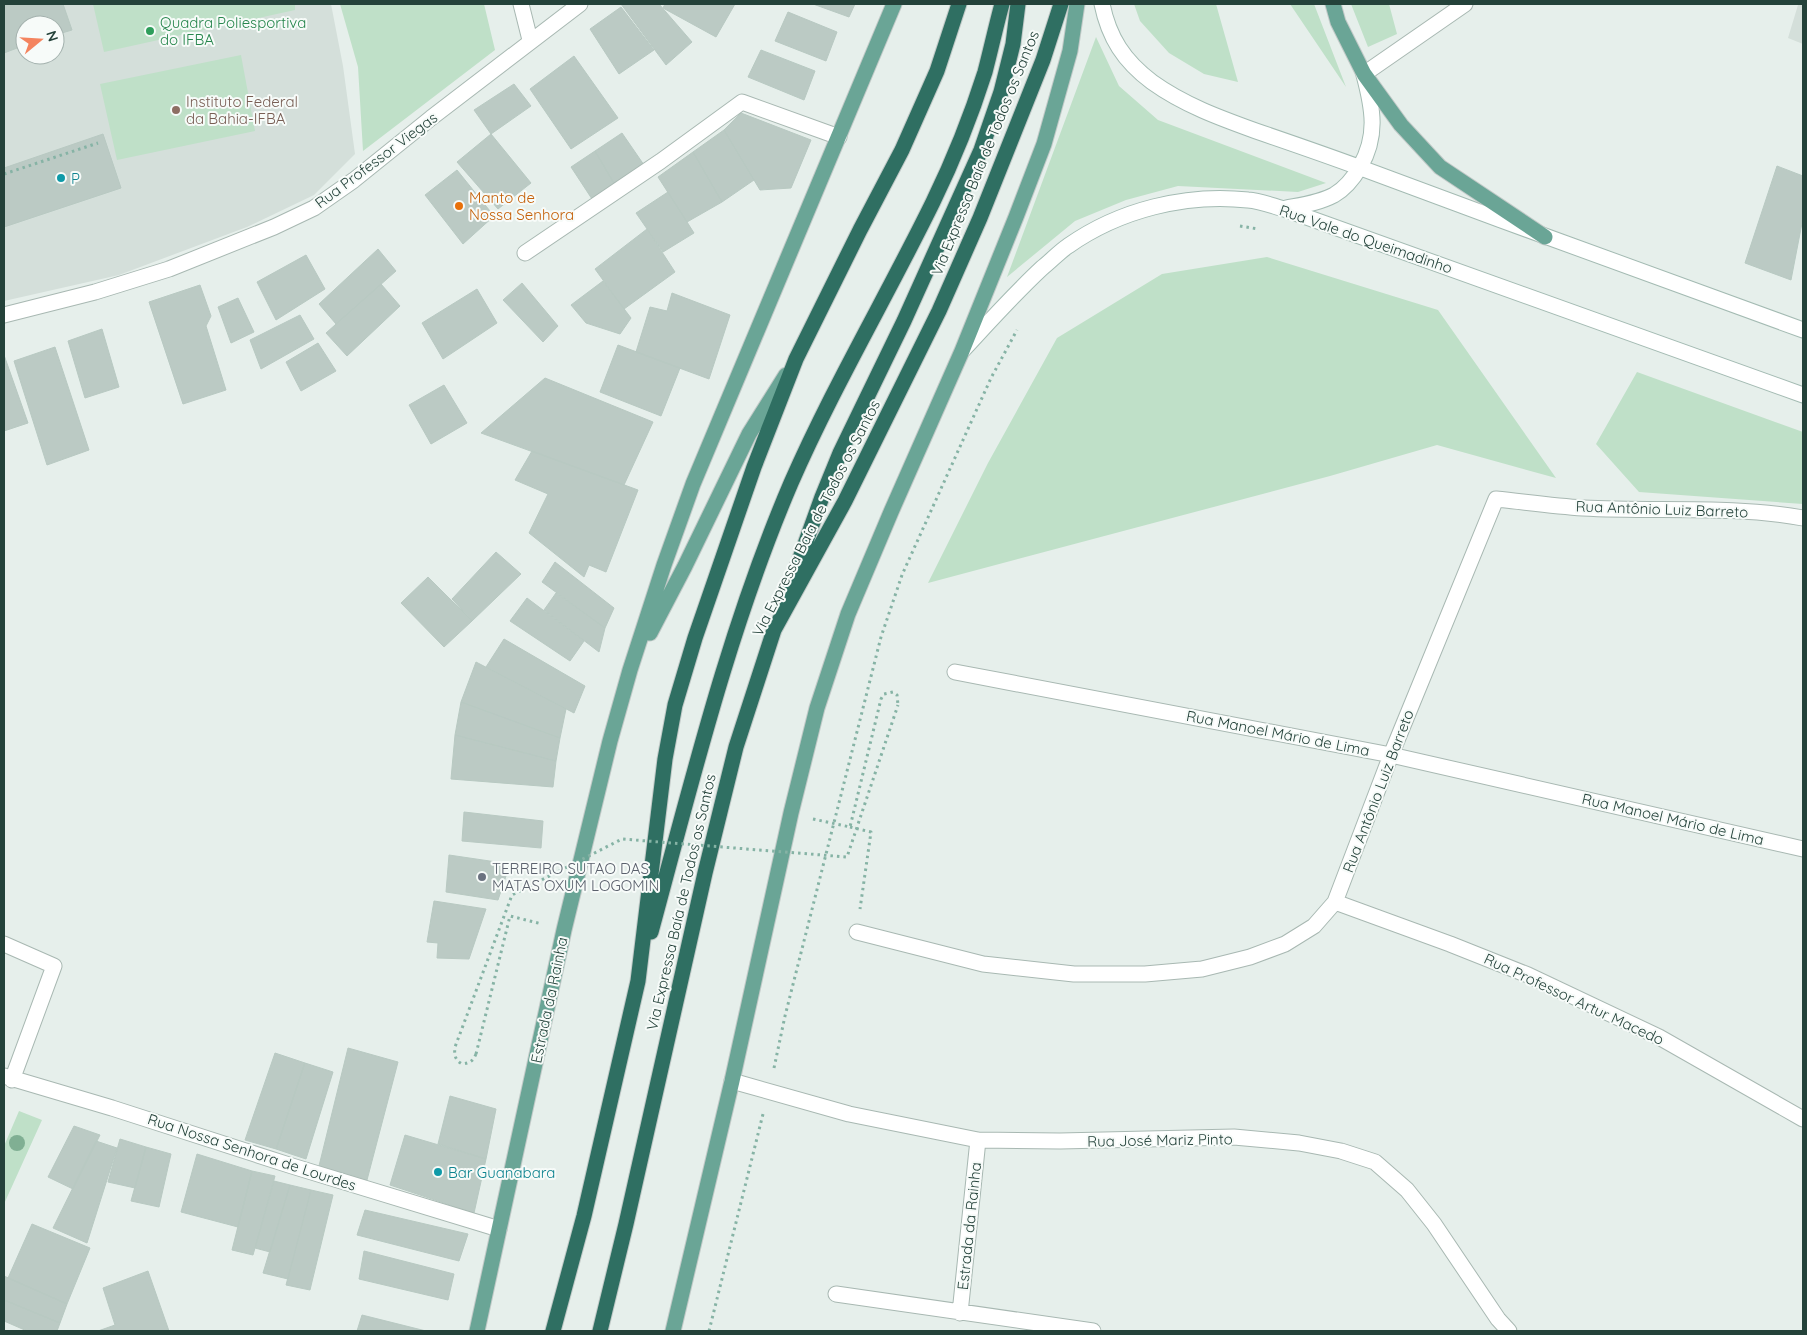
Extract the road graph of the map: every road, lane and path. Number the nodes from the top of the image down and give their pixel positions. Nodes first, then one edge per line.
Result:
1 (521, 4) edge
2 (580, 4) edge
3 (894, 4) edge
4 (959, 4) edge
5 (1002, 4) edge
6 (1018, 4) edge
7 (1061, 4) edge
8 (1077, 4) edge
9 (1102, 4) edge
10 (1333, 4) edge
11 (1465, 4) edge
12 (530, 40) junction
13 (1364, 74) junction
14 (839, 137) junction
15 (98, 143) dead end
16 (1360, 168) junction
17 (4, 174) edge
18 (1284, 209) junction
19 (1239, 226) dead end
20 (1267, 230) dead end
21 (1545, 237) junction
22 (525, 253) dead end
23 (4, 315) edge
24 (1018, 328) dead end
25 (1803, 330) edge
26 (962, 351) junction
27 (796, 359) junction
28 (1803, 395) edge
29 (1803, 518) edge
30 (774, 630) junction
31 (630, 670) junction
32 (955, 672) dead end
33 (1391, 755) junction
34 (835, 824) junction
35 (850, 827) junction
36 (1803, 849) edge
37 (1335, 902) junction
38 (564, 930) junction
39 (857, 932) joint
40 (4, 944) edge
41 (638, 981) junction
42 (8, 1078) edge
43 (732, 1081) junction
44 (769, 1092) junction
45 (1803, 1119) edge
46 (978, 1140) junction
47 (499, 1229) junction
48 (836, 1294) dead end
49 (482, 1307) junction
50 (960, 1313) junction
51 (1497, 1325) edge
52 (473, 1331) edge
53 (477, 1331) edge
54 (553, 1331) edge
55 (600, 1331) edge
56 (674, 1331) edge
57 (709, 1331) edge
58 (1093, 1331) edge
59 (1509, 1331) edge

1 - 12 street
2 - 12 street, Rua Professor Viegas
3 - 14 main road
4 - 27 highway, Via Expressa Baía de Todos os Santos
5 - 41 highway
6 - 30 highway
7 - 30 highway, Via Expressa Baía de Todos os Santos
8 - 26 main road
9 - 16 street
10 - 13 main road
11 - 13 street
12 - 23 street, Rua Professor Viegas
13 - 16 street
13 - 21 main road
14 - 22 street
14 - 31 main road
15 - 17 path
16 - 18 street
16 - 21 street
18 - 26 street, Rua Vale do Queimadinho
18 - 28 street, Rua Vale do Queimadinho
19 - 20 path
21 - 25 street
24 - 34 path
26 - 43 main road
27 - 31 main road
27 - 41 highway, Via Expressa Baía de Todos os Santos
29 - 33 street, Rua Antônio Luiz Barreto
30 - 55 highway, Via Expressa Baía de Todos os Santos
31 - 38 main road, Estrada da Rainha
32 - 33 street, Rua Manoel Mário de Lima
33 - 36 street, Rua Manoel Mário de Lima
33 - 37 street, Rua Antônio Luiz Barreto
34 - 35 path
34 - 44 path
35 - 38 path, bridge
35 - 39 path
37 - 39 street, Rua Antônio Luiz Barreto
37 - 45 street, Rua Professor Artur Macedo
38 - 47 main road, Estrada da Rainha
40 - 42 street
41 - 54 highway, Via Expressa Baía de Todos os Santos
42 - 47 street, Rua Nossa Senhora de Lourdes
43 - 44 street, Rua José Mariz Pinto
43 - 56 main road
44 - 46 street, Rua José Mariz Pinto
44 - 57 path
46 - 50 street, Estrada da Rainha
46 - 51 street, Rua José Mariz Pinto
47 - 49 main road, Estrada da Rainha
48 - 50 street
49 - 52 street, Estrada da Rainha
49 - 53 main road
50 - 58 street
51 - 59 street, Rua José Mariz Pinto

